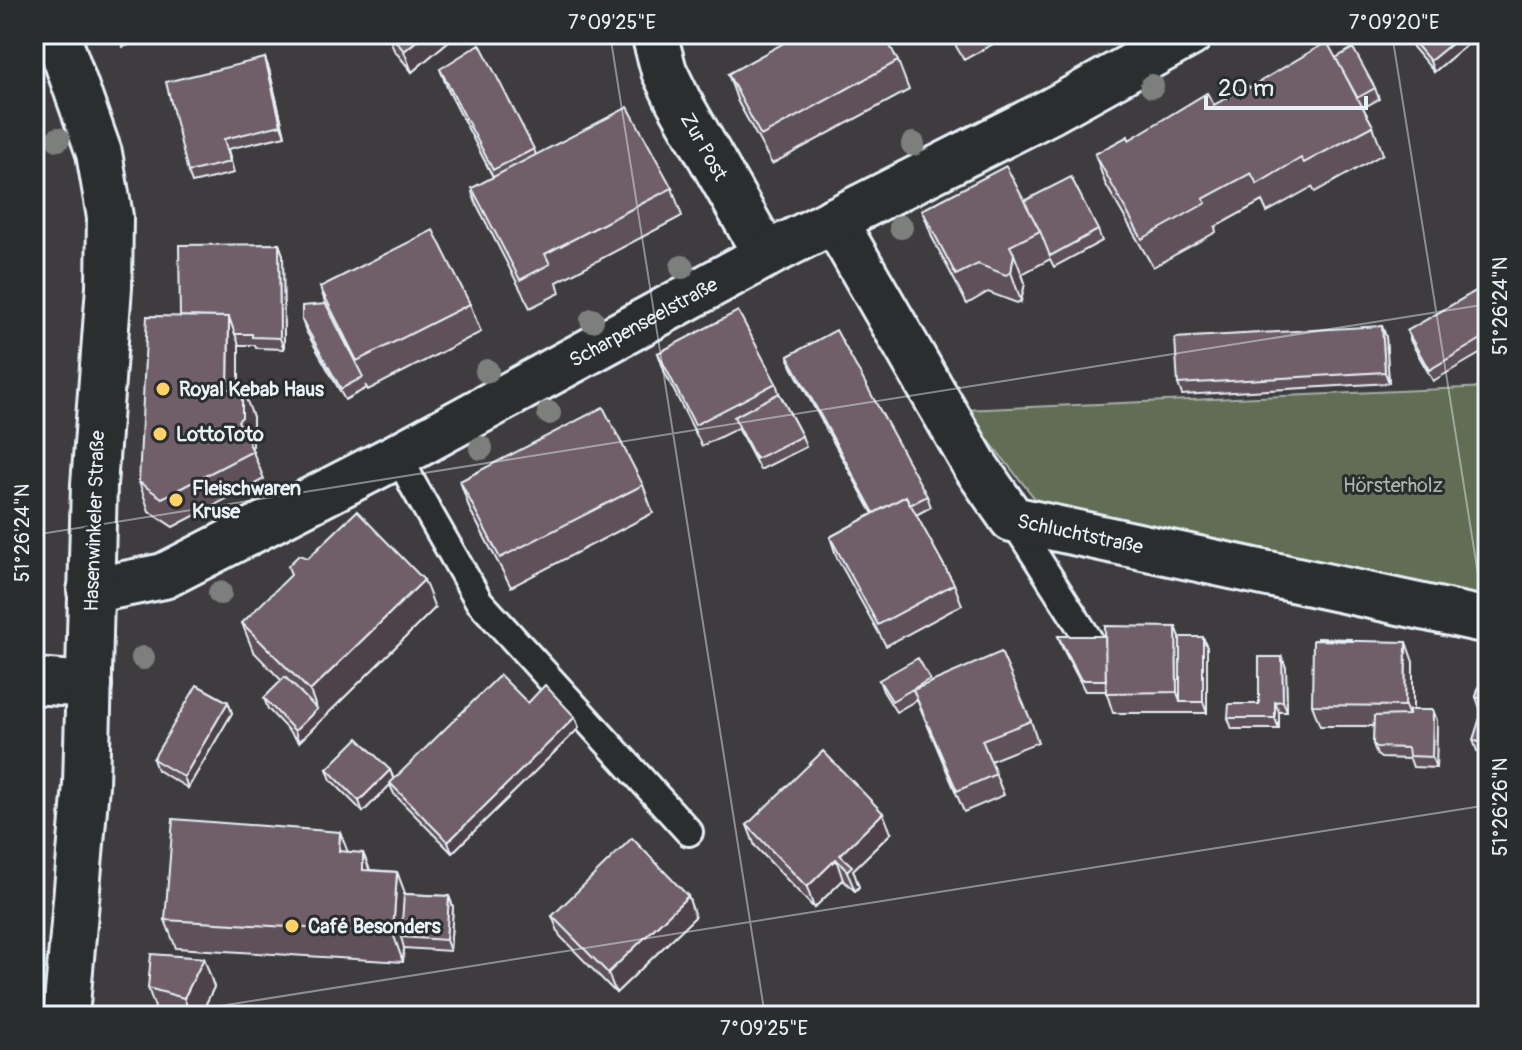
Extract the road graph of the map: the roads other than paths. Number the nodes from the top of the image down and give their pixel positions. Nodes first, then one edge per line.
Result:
1 (57, 34) edge
2 (654, 34) edge
3 (1190, 34) edge
4 (834, 220) junction
5 (766, 255) junction
6 (399, 455) junction
7 (1012, 519) junction
8 (90, 591) junction
9 (1488, 621) edge
10 (1089, 640) edge
11 (34, 681) edge
12 (89, 685) junction
13 (689, 832) dead end
14 (66, 1016) edge

1 - 8 street, Hasenwinkeler Straße
2 - 5 street, Zur Post
3 - 4 street, Scharpenseelstraße
4 - 5 street, Scharpenseelstraße
4 - 7 street, Schluchtstraße
5 - 6 street, Scharpenseelstraße
6 - 8 street, Scharpenseelstraße
6 - 13 lane
7 - 9 street, Schluchtstraße
7 - 10 lane
8 - 12 street, Hasenwinkeler Straße
11 - 12 street
12 - 14 street, Hasenwinkeler Straße

